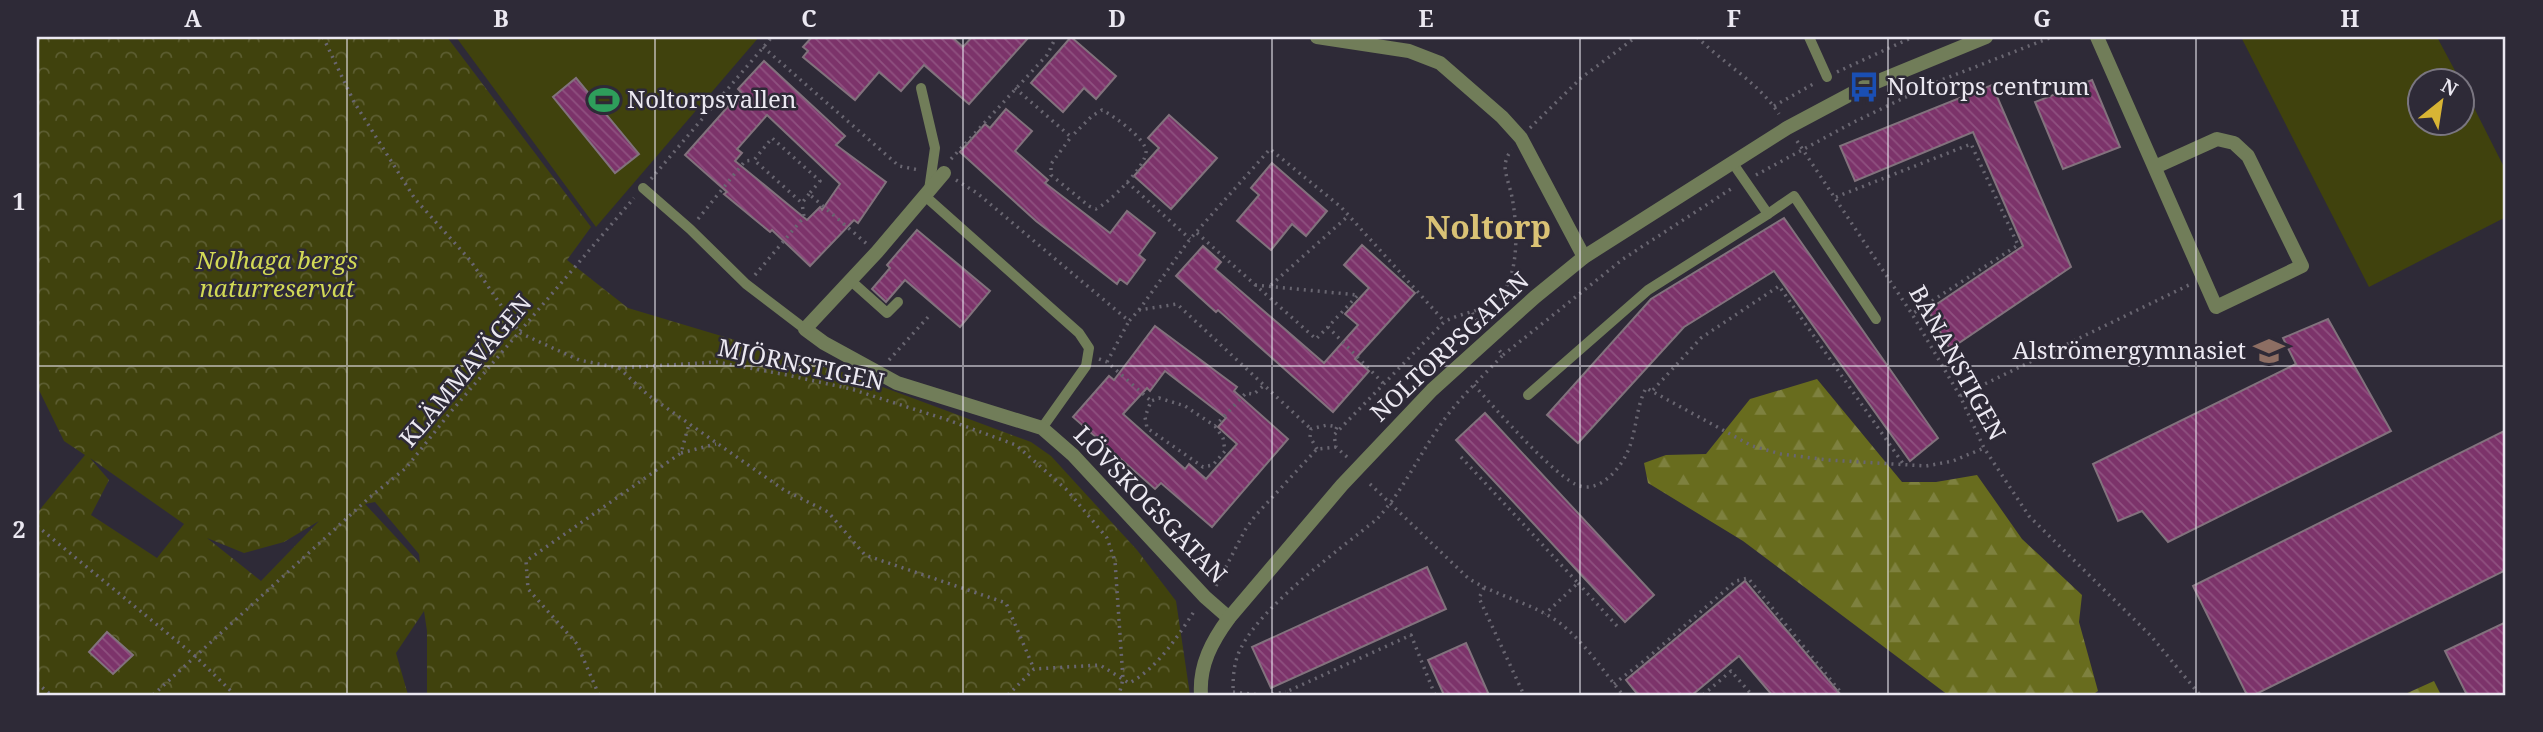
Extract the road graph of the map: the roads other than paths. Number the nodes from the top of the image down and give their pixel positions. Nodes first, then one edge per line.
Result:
1 (1317, 37) edge
2 (1809, 37) edge
3 (1986, 37) edge
4 (2097, 37) edge
5 (1827, 77) road end
6 (921, 88) dead end
7 (1732, 162) junction
8 (2155, 167) junction
9 (938, 172) joint
10 (643, 188) road end
11 (927, 193) junction
12 (1768, 214) junction
13 (1584, 257) junction
14 (850, 280) junction
15 (898, 302) dead end
16 (1876, 318) dead end
17 (805, 328) junction
18 (1528, 395) dead end
19 (1042, 428) junction
20 (1229, 618) junction
21 (1201, 695) edge

1 - 13 street
2 - 5 lane
3 - 7 street, NOLTORPSGATAN
4 - 8 street
6 - 9 lane
7 - 12 lane
7 - 13 street, NOLTORPSGATAN
8 - 8 street
9 - 11 street
10 - 17 lane
11 - 14 street
11 - 19 lane
12 - 16 lane
12 - 18 lane
13 - 20 street, NOLTORPSGATAN
14 - 15 lane
14 - 17 street
17 - 19 street, LÖVSKOGSGATAN
19 - 20 street, LÖVSKOGSGATAN
20 - 21 street, NOLTORPSGATAN

